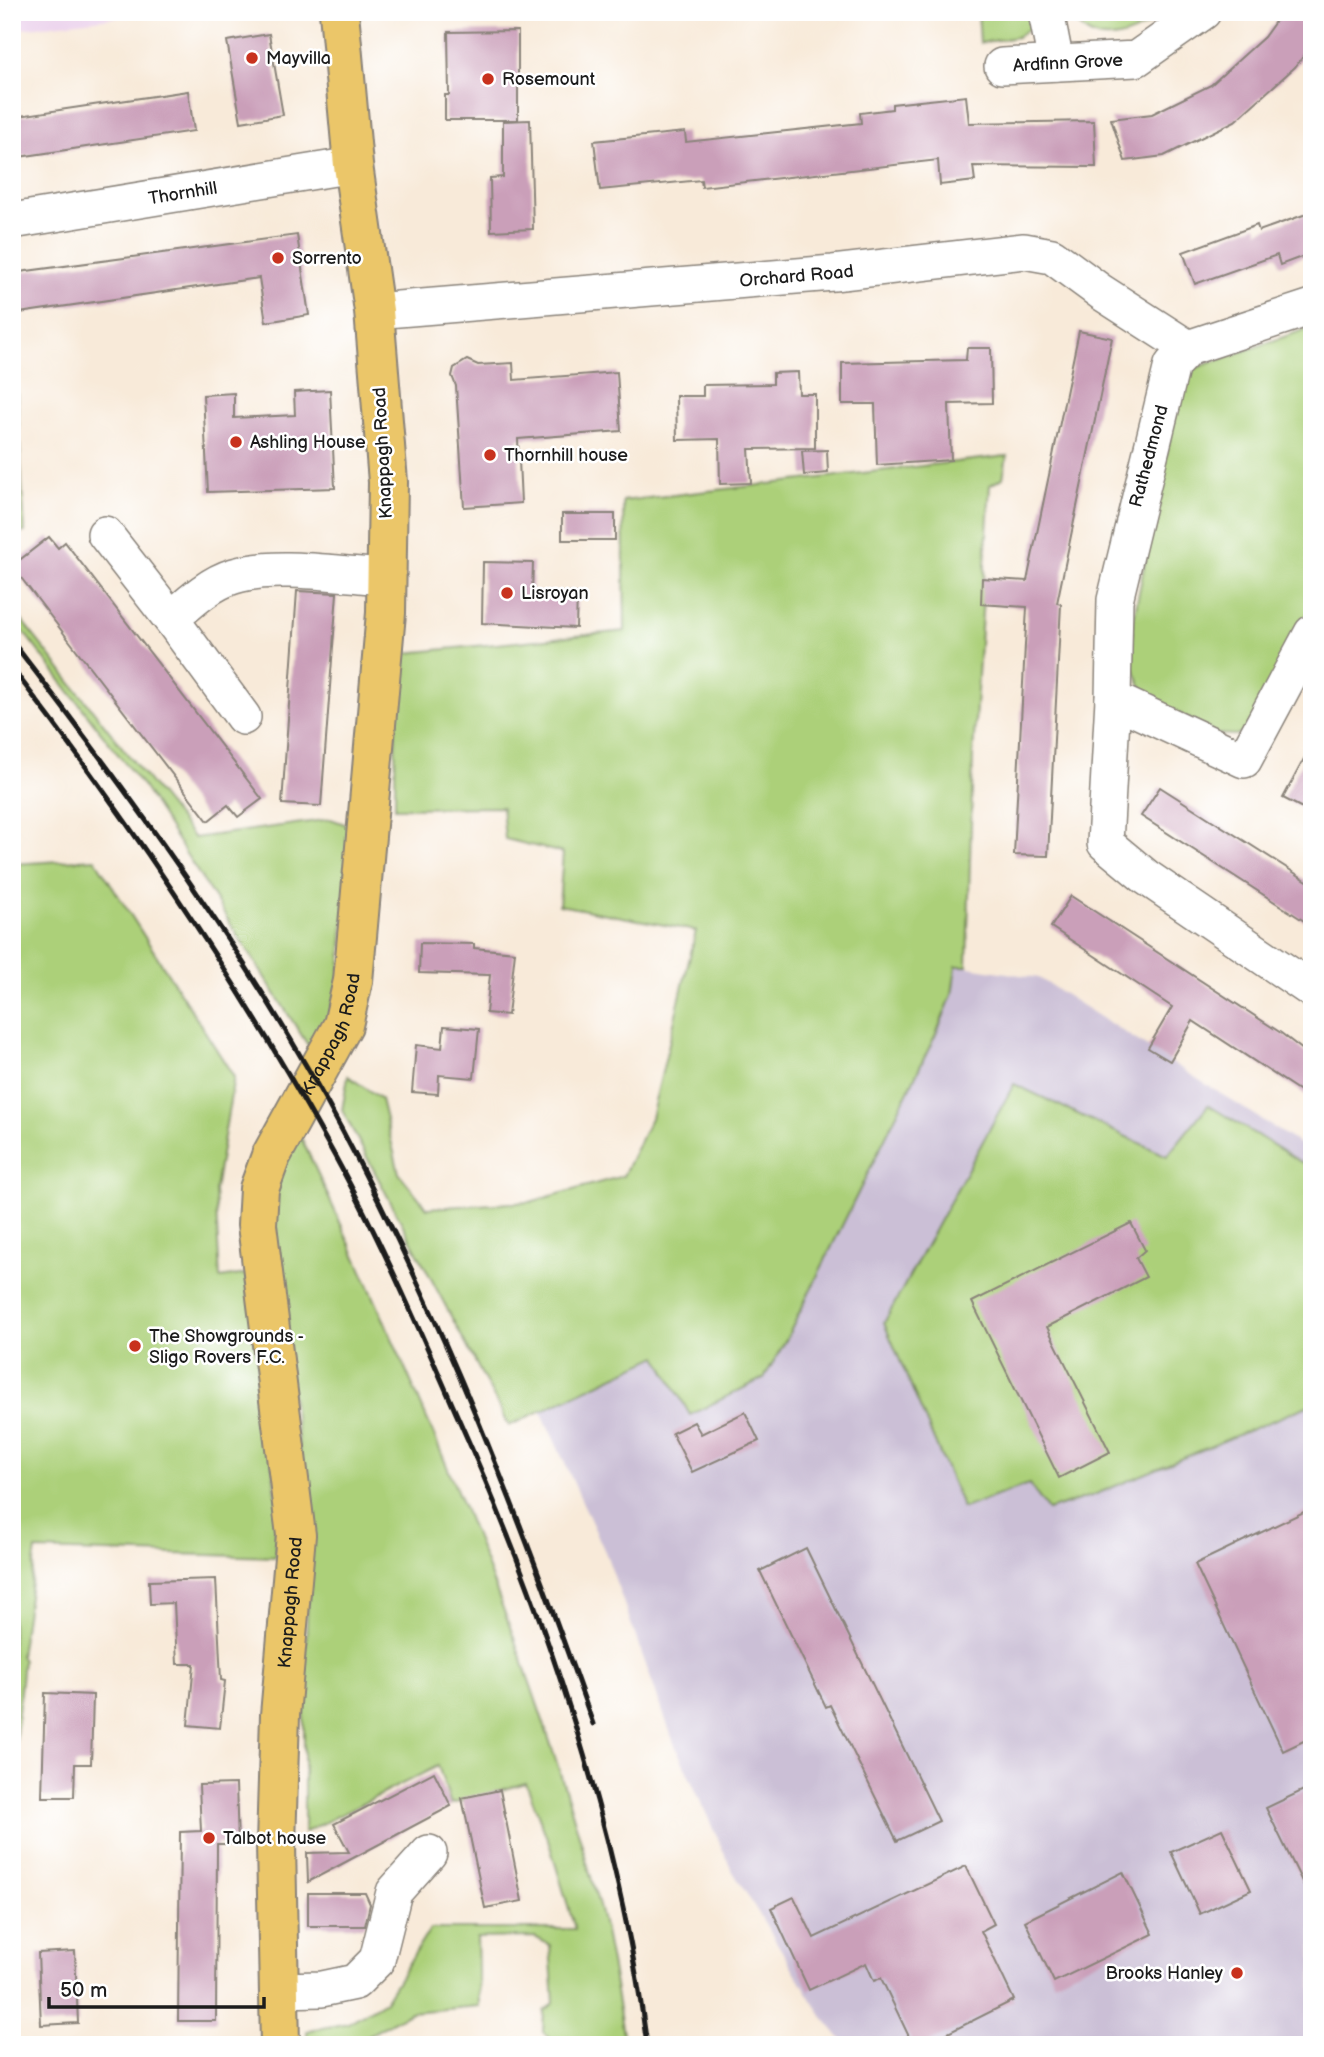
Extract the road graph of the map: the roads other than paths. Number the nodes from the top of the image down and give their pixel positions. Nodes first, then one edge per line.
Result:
1 (339, 12) edge
2 (1046, 12) edge
3 (1203, 12) edge
4 (1056, 64) junction
5 (1002, 66) dead end
6 (354, 165) junction
7 (12, 221) edge
8 (1312, 307) edge
9 (374, 312) junction
10 (1188, 348) junction
11 (105, 534) dead end
12 (387, 577) junction
13 (171, 619) junction
14 (1312, 633) edge
15 (1113, 699) junction
16 (243, 717) dead end
17 (1312, 990) edge
18 (429, 1853) dead end
19 (278, 1990) junction
20 (280, 2045) edge

1 - 6 main road, Knappagh Road
2 - 4 street
3 - 4 street, Ardfinn Grove
4 - 5 street, Ardfinn Grove
6 - 7 street, Thornhill
6 - 9 main road, Knappagh Road
8 - 10 street
9 - 10 street, Orchard Road
9 - 12 main road, Knappagh Road
10 - 15 street, Rathedmond
11 - 13 street
12 - 13 street
12 - 19 main road, Knappagh Road
13 - 16 street
14 - 15 street
15 - 17 street, Rathedmond
18 - 19 street
19 - 20 main road, Knappagh Road

